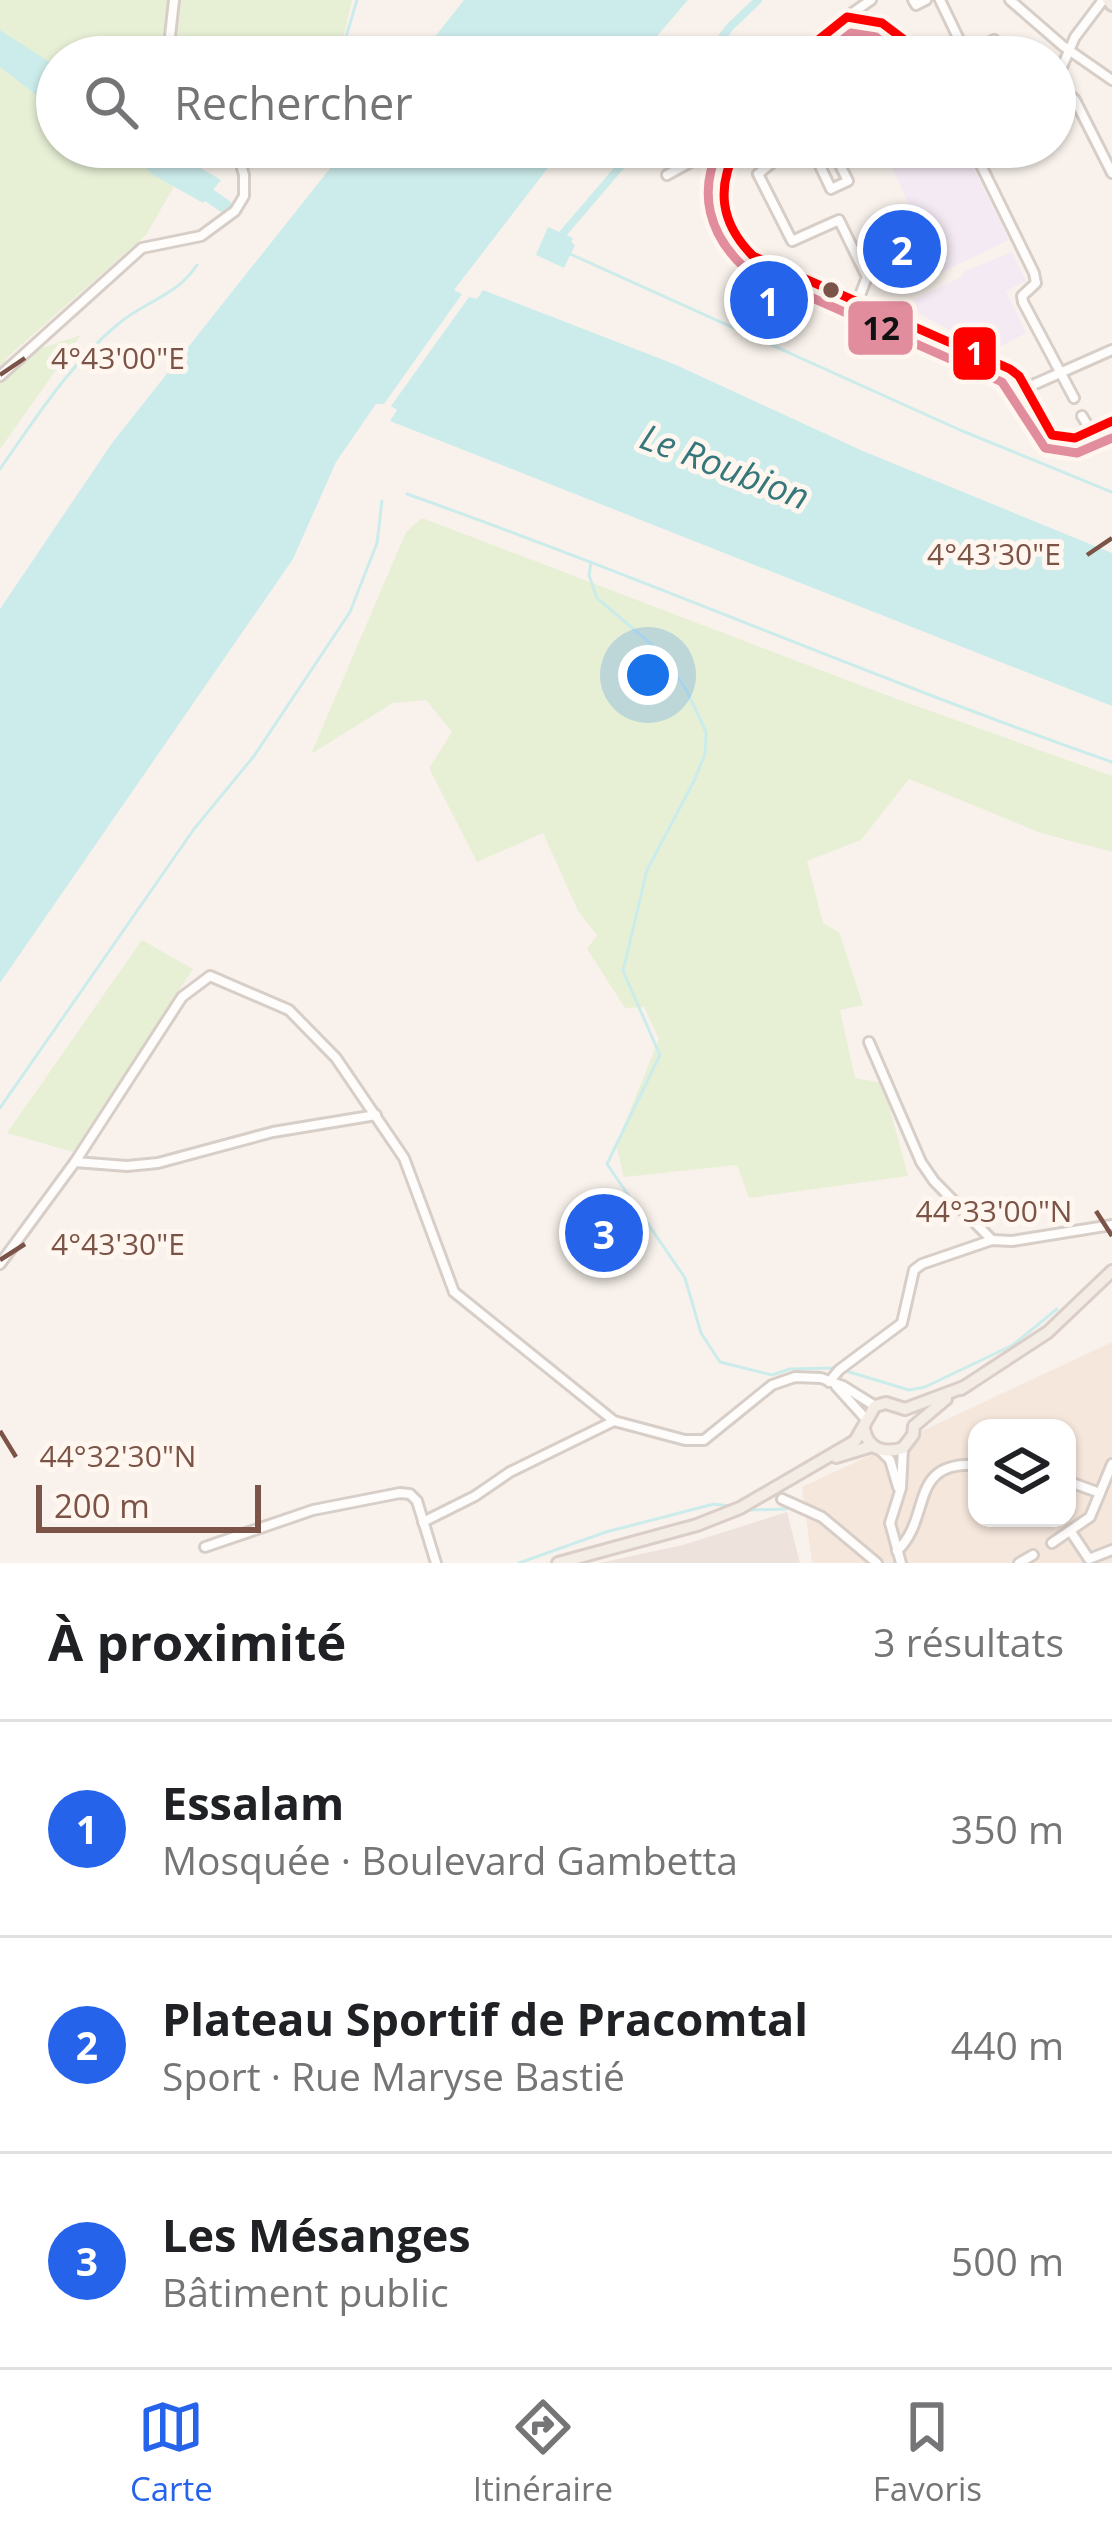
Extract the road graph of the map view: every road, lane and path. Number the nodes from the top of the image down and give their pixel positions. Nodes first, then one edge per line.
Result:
1 (174, 0) edge
2 (871, 0) edge
3 (914, 0) edge
4 (926, 0) edge
5 (940, 0) edge
6 (1010, 0) edge
7 (1105, 3) edge
8 (847, 17) junction
9 (170, 36) edge
10 (818, 36) edge
11 (899, 36) edge
12 (955, 36) edge
13 (1052, 36) edge
14 (1076, 41) edge
15 (1076, 55) edge
16 (1112, 80) edge
17 (1076, 102) edge
18 (242, 168) edge
19 (678, 168) edge
20 (726, 168) edge
21 (765, 168) edge
22 (821, 168) edge
23 (842, 168) edge
24 (982, 168) edge
25 (1112, 173) edge
26 (668, 175) dead end
27 (857, 303) junction
28 (1112, 350) edge
29 (1060, 370) junction
30 (0, 376) edge
31 (1026, 388) junction
32 (1074, 398) dead end
33 (1082, 416) dead end
34 (1112, 421) edge
35 (1091, 431) junction
36 (869, 1042) dead end
37 (376, 1115) junction
38 (75, 1162) junction
39 (1112, 1225) edge
40 (992, 1240) junction
41 (0, 1264) edge
42 (1112, 1271) edge
43 (832, 1383) junction
44 (964, 1387) junction
45 (874, 1406) junction
46 (905, 1409) junction
47 (614, 1421) junction
48 (865, 1422) junction
49 (914, 1426) junction
50 (876, 1448) junction
51 (903, 1448) junction
52 (827, 1460) junction
53 (1112, 1464) edge
54 (968, 1465) edge
55 (1076, 1483) edge
56 (1100, 1492) junction
57 (898, 1495) junction
58 (782, 1499) dead end
59 (423, 1522) junction
60 (1071, 1532) junction
61 (1052, 1543) dead end
62 (205, 1547) dead end
63 (1112, 1550) edge
64 (897, 1551) junction
65 (1033, 1555) dead end
66 (436, 1563) edge
67 (558, 1563) edge
68 (877, 1563) edge
69 (901, 1563) edge
70 (1019, 1563) edge

1 - 9 street
2 - 8 street
3 - 4 street
5 - 12 street
6 - 13 street
7 - 14 street
8 - 10 street
8 - 11 street
15 - 16 street
17 - 25 street
18 - 30 street
19 - 26 street
20 - 27 street
21 - 27 street
22 - 23 street
24 - 29 street
27 - 31 street
28 - 29 street
29 - 31 street
29 - 32 street
31 - 35 street
33 - 35 street
34 - 35 street
36 - 40 street
37 - 38 street
37 - 38 street
37 - 47 street
38 - 41 street
39 - 40 street
40 - 43 street
42 - 44 main road
43 - 45 street
43 - 47 street
43 - 48 street
44 - 46 main road
44 - 49 main road
45 - 46 main road
45 - 48 main road
46 - 49 main road
47 - 59 street
48 - 50 main road
48 - 52 main road
49 - 51 main road
50 - 51 main road
50 - 52 main road
50 - 57 street
51 - 57 street
52 - 67 main road
53 - 56 street
54 - 64 street
55 - 56 street
56 - 60 street
57 - 64 street
58 - 68 street
59 - 62 street
59 - 66 street
60 - 61 street
60 - 63 street
64 - 69 street
65 - 70 street

